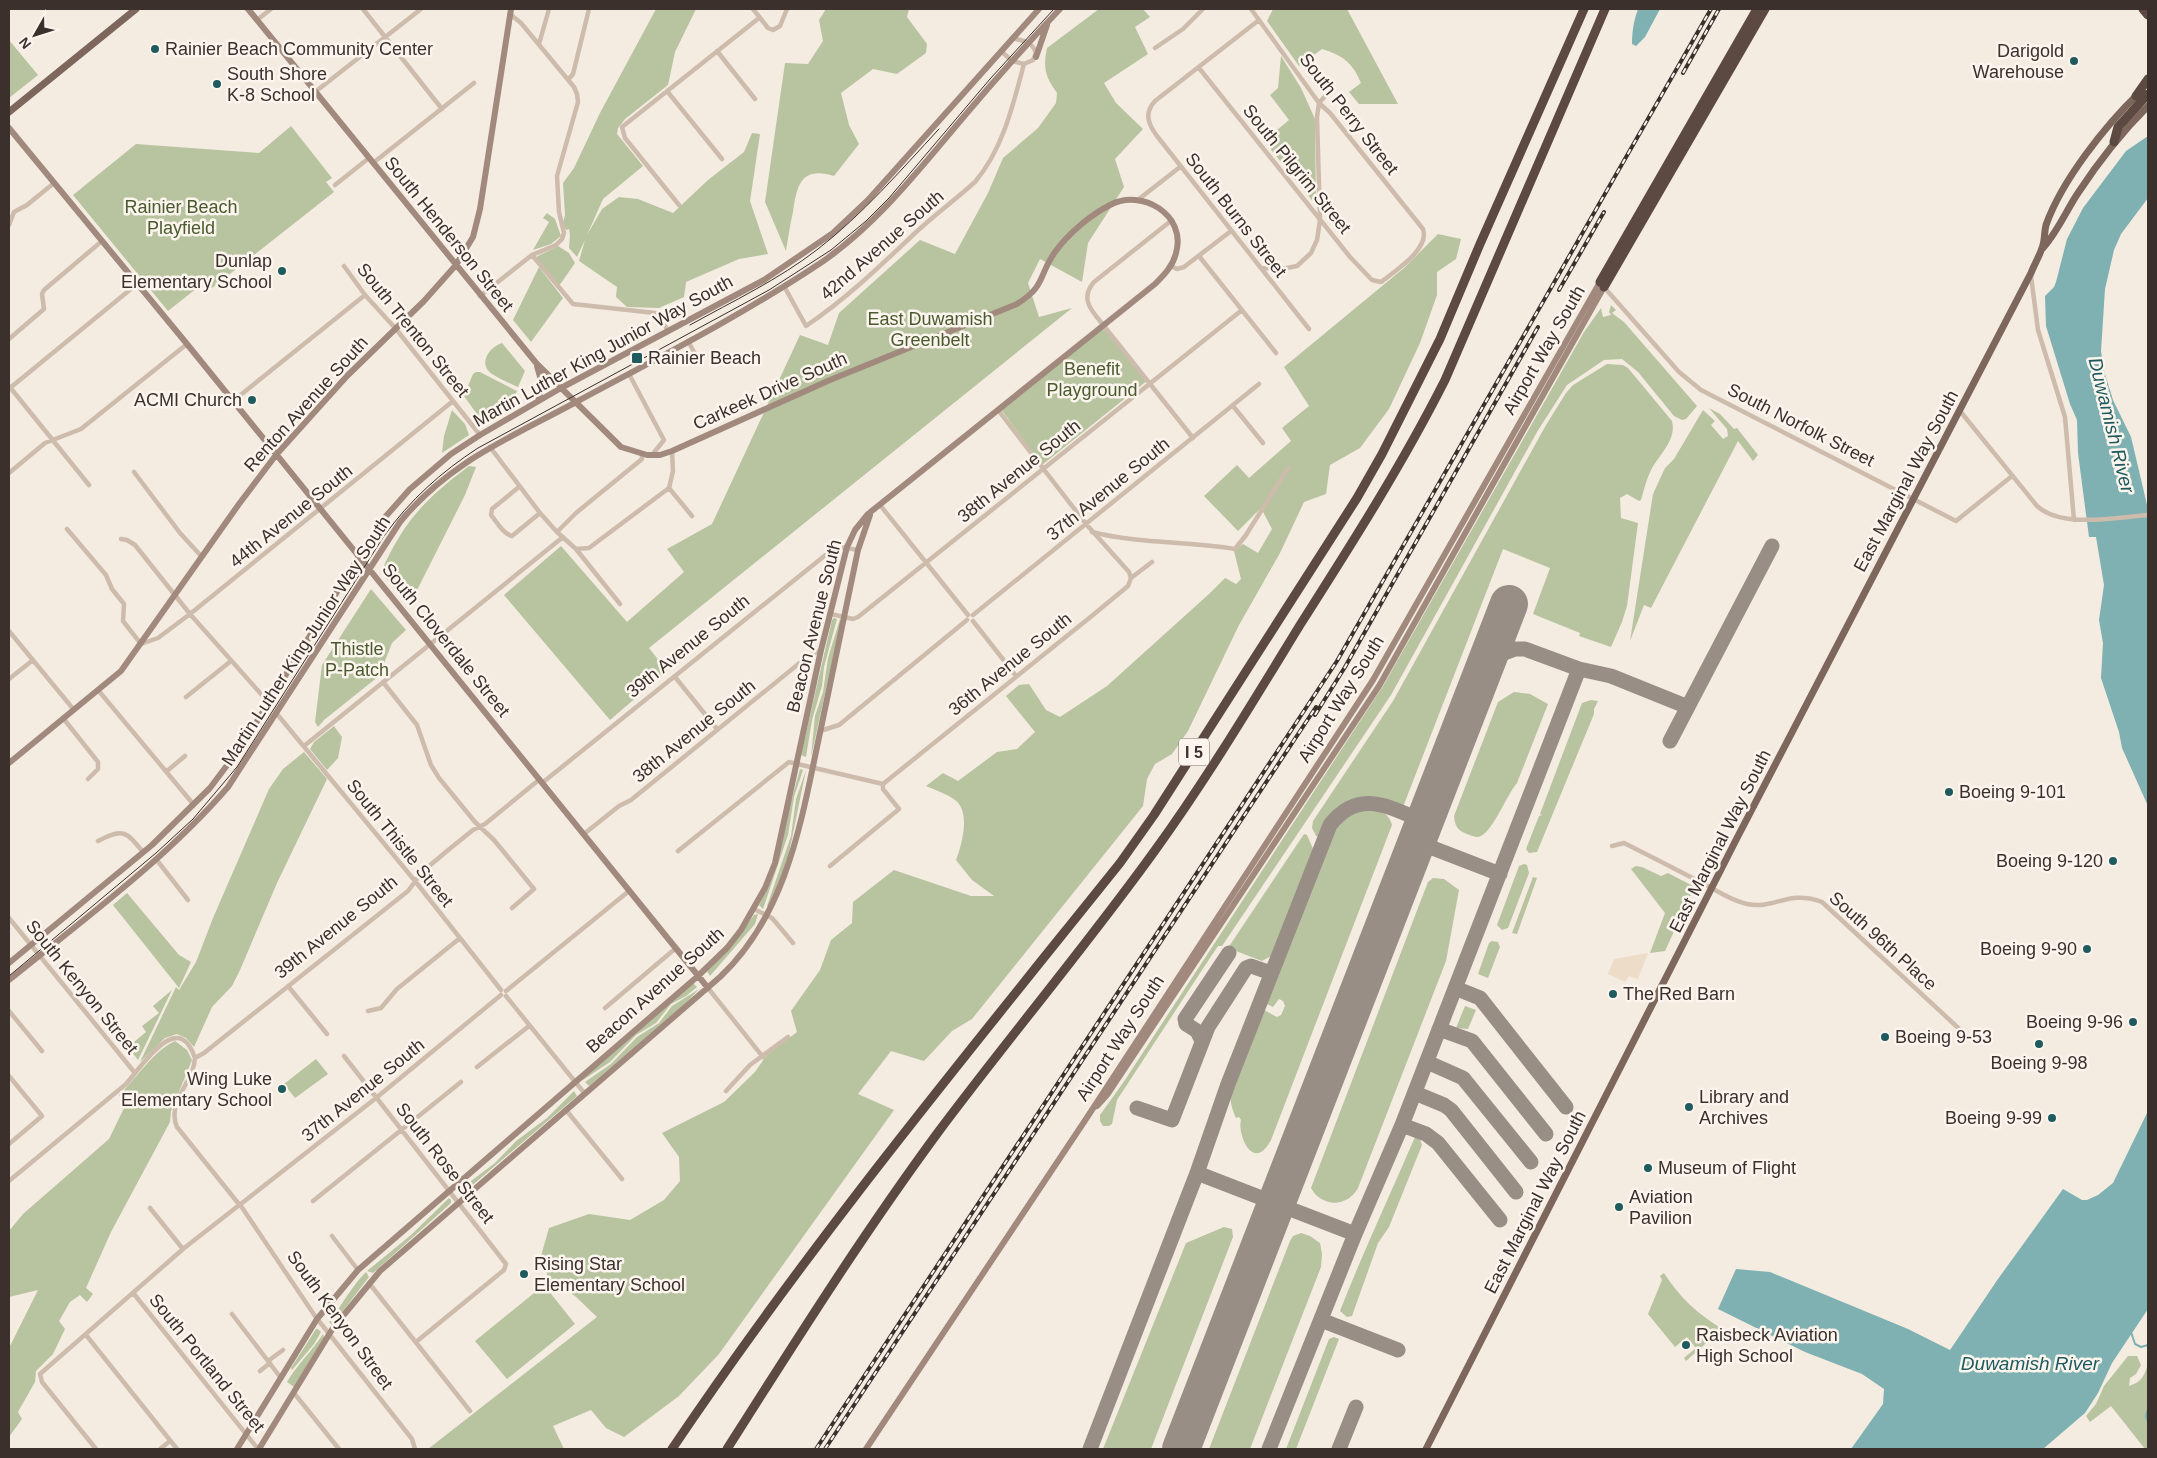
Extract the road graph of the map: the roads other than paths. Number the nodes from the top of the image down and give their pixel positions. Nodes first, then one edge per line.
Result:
1 (136, 9) edge
2 (248, 9) edge
3 (271, 9) edge
4 (364, 9) edge
5 (421, 9) edge
6 (549, 9) edge
7 (589, 9) edge
8 (753, 9) edge
9 (788, 9) edge
10 (1040, 9) edge
11 (1060, 9) edge
12 (1203, 9) edge
13 (1251, 9) edge
14 (1584, 9) edge
15 (1757, 9) edge
16 (1766, 9) edge
17 (511, 11) edge
18 (1604, 12) edge
19 (760, 18) junction
20 (257, 20) junction
21 (1259, 20) junction
22 (1049, 21) junction
23 (385, 37) junction
24 (1012, 38) junction
25 (1029, 42) junction
26 (539, 44) junction
27 (1155, 48) dead end
28 (717, 51) junction
29 (1001, 51) junction
30 (1036, 57) junction
31 (1012, 61) junction
32 (1024, 64) junction
33 (1199, 68) junction
34 (2148, 79) edge
35 (568, 80) junction
36 (474, 83) dead end
37 (2148, 84) edge
38 (667, 90) junction
39 (315, 92) junction
40 (1328, 93) dead end
41 (2148, 94) edge
42 (2136, 96) junction
43 (755, 99) dead end
44 (1319, 103) junction
45 (2148, 106) edge
46 (442, 109) junction
47 (9, 112) edge
48 (9, 128) edge
49 (2114, 142) junction
50 (722, 159) dead end
51 (371, 160) junction
52 (1180, 167) junction
53 (54, 183) junction
54 (335, 185) dead end
55 (1139, 199) junction
56 (679, 205) dead end
57 (12, 212) edge
58 (1172, 220) junction
59 (1320, 220) junction
60 (9, 225) edge
61 (1230, 231) junction
62 (102, 241) junction
63 (2042, 248) junction
64 (532, 255) junction
65 (1199, 256) junction
66 (456, 265) junction
67 (344, 266) dead end
68 (1171, 266) junction
69 (1261, 268) junction
70 (2030, 273) junction
71 (1377, 283) joint
72 (137, 284) junction
73 (1602, 284) junction
74 (784, 286) junction
75 (365, 295) junction
76 (480, 296) junction
77 (1242, 310) junction
78 (1103, 326) junction
79 (396, 329) junction
80 (1309, 329) dead end
81 (668, 331) junction
82 (9, 339) edge
83 (688, 341) junction
84 (187, 344) junction
85 (1276, 353) dead end
86 (700, 363) dead end
87 (537, 364) junction
88 (629, 374) junction
89 (1150, 383) junction
90 (1260, 384) dead end
91 (9, 387) edge
92 (561, 388) junction
93 (453, 401) junction
94 (538, 401) junction
95 (233, 402) junction
96 (575, 403) junction
97 (1233, 406) junction
98 (998, 410) junction
99 (1960, 411) junction
100 (480, 435) junction
101 (1193, 438) junction
102 (52, 440) junction
103 (1262, 443) dead end
104 (490, 447) junction
105 (672, 451) junction
106 (276, 455) junction
107 (647, 455) junction
108 (1288, 468) dead end
109 (1044, 469) junction
110 (134, 472) dead end
111 (9, 473) edge
112 (2012, 476) junction
113 (88, 485) dead end
114 (520, 487) junction
115 (670, 488) junction
116 (1913, 498) junction
117 (880, 505) junction
118 (320, 509) junction
119 (540, 513) junction
120 (871, 514) junction
121 (2148, 515) edge
122 (692, 516) dead end
123 (2074, 520) junction
124 (1086, 524) junction
125 (67, 529) dead end
126 (557, 532) junction
127 (1092, 532) junction
128 (563, 537) junction
129 (121, 539) dead end
130 (847, 547) junction
131 (576, 549) junction
132 (858, 550) junction
133 (202, 556) junction
134 (358, 557) junction
135 (1152, 562) dead end
136 (926, 563) junction
137 (370, 570) junction
138 (1131, 578) junction
139 (175, 595) junction
140 (620, 604) dead end
141 (190, 614) junction
142 (831, 614) junction
143 (845, 618) junction
144 (970, 618) junction
145 (9, 631) edge
146 (430, 643) junction
147 (141, 644) junction
148 (821, 650) junction
149 (33, 660) junction
150 (231, 661) junction
151 (1016, 676) junction
152 (674, 677) junction
153 (9, 679) edge
154 (383, 682) junction
155 (98, 690) junction
156 (186, 697) dead end
157 (269, 703) junction
158 (74, 710) junction
159 (278, 714) junction
160 (64, 718) junction
161 (717, 729) junction
162 (820, 731) junction
163 (304, 746) junction
164 (186, 756) dead end
165 (9, 763) edge
166 (797, 763) junction
167 (813, 766) junction
168 (167, 771) junction
169 (88, 779) dead end
170 (541, 781) junction
171 (882, 784) junction
172 (194, 805) junction
173 (480, 826) junction
174 (584, 834) junction
175 (98, 841) dead end
176 (1612, 846) dead end
177 (678, 851) dead end
178 (143, 852) junction
179 (156, 859) junction
180 (830, 866) dead end
181 (415, 881) junction
182 (1712, 888) junction
183 (629, 891) junction
184 (188, 900) dead end
185 (512, 908) dead end
186 (754, 909) junction
187 (768, 916) junction
188 (9, 918) edge
189 (460, 938) junction
190 (793, 943) dead end
191 (30, 944) junction
192 (676, 948) junction
193 (39, 955) junction
194 (9, 963) edge
195 (698, 976) junction
196 (9, 980) edge
197 (288, 986) junction
198 (708, 988) junction
199 (503, 993) junction
200 (605, 1008) dead end
201 (9, 1011) edge
202 (368, 1011) dead end
203 (530, 1026) junction
204 (327, 1034) dead end
205 (1967, 1036) dead end
206 (788, 1037) dead end
207 (42, 1051) dead end
208 (344, 1056) dead end
209 (762, 1057) junction
210 (195, 1058) junction
211 (478, 1068) dead end
212 (134, 1073) junction
213 (9, 1076) edge
214 (575, 1081) junction
215 (14, 1082) junction
216 (461, 1082) dead end
217 (9, 1086) edge
218 (726, 1091) dead end
219 (585, 1094) junction
220 (376, 1098) junction
221 (566, 1110) junction
222 (402, 1130) junction
223 (9, 1144) edge
224 (622, 1179) dead end
225 (9, 1181) edge
226 (448, 1190) junction
227 (313, 1201) dead end
228 (458, 1202) junction
229 (240, 1205) junction
230 (150, 1208) dead end
231 (332, 1236) dead end
232 (183, 1250) junction
233 (358, 1270) junction
234 (369, 1283) junction
235 (134, 1294) junction
236 (232, 1314) dead end
237 (317, 1319) junction
238 (86, 1335) junction
239 (329, 1336) junction
240 (416, 1342) junction
241 (283, 1350) dead end
242 (269, 1362) junction
243 (260, 1371) dead end
244 (281, 1378) junction
245 (294, 1393) junction
246 (470, 1411) dead end
247 (247, 1434) junction
248 (170, 1441) junction
249 (96, 1449) edge
250 (160, 1449) edge
251 (177, 1449) edge
252 (237, 1449) edge
253 (259, 1449) edge
254 (339, 1449) edge
255 (415, 1449) edge
256 (672, 1449) edge
257 (727, 1449) edge
258 (866, 1449) edge
259 (1426, 1449) edge

1 - 47 main road
2 - 20 main road, South Henderson Street
3 - 20 street
4 - 23 street
5 - 23 street
6 - 26 street
7 - 35 street
8 - 19 street
9 - 19 street
10 - 24 main road, Martin Luther King Junior Way South
11 - 22 main road, Martin Luther King Junior Way South
12 - 27 street
13 - 21 street, South Perry Street
14 - 256 highway, I 5
15 - 73 highway
16 - 73 highway
17 - 26 street
17 - 66 main road, Renton Avenue South
18 - 257 highway, I 5
19 - 28 street
20 - 39 main road, South Henderson Street
21 - 33 street
21 - 44 street, South Perry Street
22 - 25 main road, Martin Luther King Junior Way South
22 - 30 main road
23 - 39 street
23 - 46 street
24 - 25 street
24 - 29 main road, Martin Luther King Junior Way South
25 - 30 street
25 - 31 main road, Martin Luther King Junior Way South
26 - 35 street
28 - 38 street
28 - 43 street
29 - 31 street
29 - 81 main road, Martin Luther King Junior Way South
30 - 32 street
31 - 32 street
31 - 74 main road, Martin Luther King Junior Way South
32 - 74 street, 42nd Avenue South
33 - 52 street, South Burns Street
33 - 59 street, South Pilgrim Street
34 - 42 highway
35 - 64 street
36 - 46 street
37 - 42 main road, East Marginal Way South
38 - 50 street
38 - 56 street
39 - 51 main road, South Henderson Street
40 - 44 street
41 - 49 highway
42 - 63 main road, East Marginal Way South
44 - 59 street
44 - 71 street, South Perry Street
45 - 49 main road, East Marginal Way South
46 - 51 street
48 - 53 main road, South Cloverdale Street
49 - 63 main road, East Marginal Way South
51 - 54 street
51 - 66 main road, South Henderson Street
52 - 55 street
52 - 61 street, South Burns Street
53 - 57 street
53 - 62 main road, South Cloverdale Street
55 - 58 main road
55 - 105 main road, Carkeek Drive South
57 - 60 street
58 - 68 main road
58 - 78 street
59 - 69 street
59 - 71 street, South Pilgrim Street
61 - 65 street
61 - 69 street, South Burns Street
62 - 72 main road, South Cloverdale Street
62 - 82 street
63 - 70 main road, East Marginal Way South
64 - 76 street
64 - 81 street
65 - 68 street
65 - 77 street
66 - 76 main road, South Henderson Street
66 - 79 main road, Renton Avenue South
67 - 75 street, South Trenton Street
68 - 78 main road
69 - 80 street, South Burns Street
70 - 99 main road, East Marginal Way South
70 - 123 street
72 - 84 main road, South Cloverdale Street
72 - 91 street
73 - 116 street, South Norfolk Street
73 - 258 main road, Airport Way South
74 - 83 main road, Martin Luther King Junior Way South
75 - 79 street, South Trenton Street
75 - 95 street
76 - 87 main road, South Henderson Street
77 - 85 street
77 - 89 street, 38th Avenue South
78 - 89 street
78 - 98 main road
79 - 93 street, South Trenton Street
79 - 106 main road, Renton Avenue South
81 - 92 main road, Martin Luther King Junior Way South
83 - 86 street
83 - 88 main road, Martin Luther King Junior Way South
84 - 95 main road, South Cloverdale Street
84 - 102 street
87 - 92 main road, South Henderson Street
87 - 94 main road
88 - 96 main road, Martin Luther King Junior Way South
88 - 107 street
89 - 101 street
89 - 109 street, 38th Avenue South
90 - 97 street, 37th Avenue South
91 - 102 street
92 - 94 main road, Martin Luther King Junior Way South
92 - 96 main road, South Henderson Street
93 - 100 street, South Trenton Street
93 - 118 street, 44th Avenue South
94 - 100 main road, Martin Luther King Junior Way South
95 - 106 main road, South Cloverdale Street
96 - 104 main road, Martin Luther King Junior Way South
96 - 107 main road, South Henderson Street
97 - 101 street, 37th Avenue South
97 - 103 street
98 - 109 street
98 - 117 main road
99 - 112 street
99 - 116 main road, East Marginal Way South
100 - 134 main road, Martin Luther King Junior Way South
101 - 124 street, 37th Avenue South
102 - 111 street
102 - 113 street
104 - 114 street
104 - 137 main road, Martin Luther King Junior Way South
105 - 107 main road, Carkeek Drive South
105 - 115 street
106 - 118 main road, South Cloverdale Street
106 - 133 main road, Renton Avenue South
107 - 126 street
108 - 127 street
109 - 124 street
109 - 136 street, 38th Avenue South
110 - 133 street
112 - 116 street, South Norfolk Street
112 - 123 street
114 - 119 street
114 - 119 street
115 - 122 street
115 - 131 street
116 - 182 main road, East Marginal Way South
117 - 120 main road
117 - 136 street
118 - 134 main road, South Cloverdale Street
118 - 141 street, 44th Avenue South
119 - 126 street
120 - 130 main road, Beacon Avenue South
120 - 132 main road, Beacon Avenue South
121 - 123 street
124 - 127 street
124 - 144 street, 37th Avenue South
125 - 147 street
126 - 128 street
127 - 138 street
128 - 131 street
128 - 146 street
129 - 139 street
130 - 132 street
130 - 142 main road, Beacon Avenue South
130 - 152 street, 39th Avenue South
131 - 140 street
132 - 143 main road, Beacon Avenue South
133 - 139 main road, Renton Avenue South
134 - 137 main road, South Cloverdale Street
134 - 157 main road, Martin Luther King Junior Way South
135 - 138 street, 36th Avenue South
136 - 143 street, 38th Avenue South
136 - 144 street
137 - 146 main road, South Cloverdale Street
137 - 159 main road, Martin Luther King Junior Way South
138 - 151 street, 36th Avenue South
139 - 141 street
139 - 147 main road, Renton Avenue South
141 - 147 street, 44th Avenue South
141 - 150 street
142 - 143 street
142 - 148 main road, Beacon Avenue South
143 - 162 main road, Beacon Avenue South
144 - 151 street
144 - 162 street, 37th Avenue South
145 - 149 street
146 - 154 street
146 - 170 main road, South Cloverdale Street
147 - 155 main road, Renton Avenue South
148 - 161 street, 38th Avenue South
148 - 166 main road, Beacon Avenue South
149 - 153 street
149 - 158 street
150 - 156 street
150 - 157 street
151 - 171 street, 36th Avenue South
152 - 161 street
152 - 170 street, 39th Avenue South
154 - 163 street
154 - 173 street
155 - 158 main road, Renton Avenue South
155 - 168 street
157 - 172 main road, Martin Luther King Junior Way South
158 - 160 main road, Renton Avenue South
159 - 163 street, South Thistle Street
159 - 179 main road, Martin Luther King Junior Way South
160 - 165 main road, Renton Avenue South
160 - 169 street
161 - 174 street, 38th Avenue South
162 - 167 main road, Beacon Avenue South
163 - 181 street, South Thistle Street
164 - 168 street
166 - 167 street
166 - 177 street
166 - 186 main road, Beacon Avenue South
167 - 171 street
167 - 187 main road, Beacon Avenue South
168 - 172 street
170 - 173 street, 39th Avenue South
170 - 174 main road, South Cloverdale Street
171 - 180 street
172 - 178 main road, Martin Luther King Junior Way South
173 - 181 street, 39th Avenue South
173 - 185 street
174 - 183 main road, South Cloverdale Street
175 - 178 street
176 - 182 street, South 96th Place
178 - 191 main road, Martin Luther King Junior Way South
179 - 184 street
179 - 193 main road, Martin Luther King Junior Way South
181 - 189 street, South Thistle Street
181 - 197 street, 39th Avenue South
182 - 205 street, South 96th Place
182 - 259 main road, East Marginal Way South
183 - 192 main road, South Cloverdale Street
183 - 199 street, 37th Avenue South
186 - 187 street
186 - 195 main road, Beacon Avenue South
187 - 190 street
187 - 198 main road, Beacon Avenue South
188 - 191 street, South Kenyon Street
189 - 199 street, South Thistle Street
189 - 202 street
191 - 193 street, South Kenyon Street
191 - 194 main road, Martin Luther King Junior Way South
192 - 195 main road, South Cloverdale Street
192 - 200 street
193 - 196 main road, Martin Luther King Junior Way South
193 - 212 street, South Kenyon Street
195 - 198 main road, South Cloverdale Street
195 - 214 main road, Beacon Avenue South
197 - 204 street
197 - 210 street, 39th Avenue South
198 - 209 street, South Cloverdale Street
198 - 219 main road, Beacon Avenue South
199 - 203 street, South Thistle Street
199 - 220 street, 37th Avenue South
201 - 207 street
203 - 211 street
203 - 214 street, South Thistle Street
206 - 209 street
208 - 220 street, South Rose Street
209 - 218 street
210 - 212 street
210 - 229 street, South Kenyon Street
212 - 225 street
213 - 215 street
214 - 219 street, South Thistle Street
214 - 226 main road, Beacon Avenue South
215 - 217 street
215 - 223 street
216 - 222 street
219 - 221 main road, Beacon Avenue South
220 - 222 street, South Rose Street
220 - 229 street, 37th Avenue South
221 - 224 street
221 - 228 main road, Beacon Avenue South
222 - 226 street, South Rose Street
222 - 227 street
226 - 228 street, South Rose Street
226 - 233 main road, Beacon Avenue South
228 - 234 main road, Beacon Avenue South
228 - 240 street, South Rose Street
229 - 232 street, 37th Avenue South
229 - 237 street, South Kenyon Street
230 - 232 street
231 - 233 street
232 - 235 street, 37th Avenue South
233 - 237 main road, Beacon Avenue South
234 - 239 main road, Beacon Avenue South
234 - 240 street
235 - 238 street, 37th Avenue South
235 - 247 street, South Portland Street
236 - 242 street
237 - 239 street, South Kenyon Street
237 - 244 main road, Beacon Avenue South
238 - 248 street
238 - 249 street, 37th Avenue South
239 - 245 main road, Beacon Avenue South
239 - 255 street, South Kenyon Street
240 - 246 street
241 - 242 street
242 - 243 street
242 - 244 street
244 - 247 main road, Beacon Avenue South
245 - 253 main road, Beacon Avenue South
245 - 254 street
247 - 252 main road, Beacon Avenue South
247 - 253 street, South Portland Street
248 - 250 street
248 - 251 street

